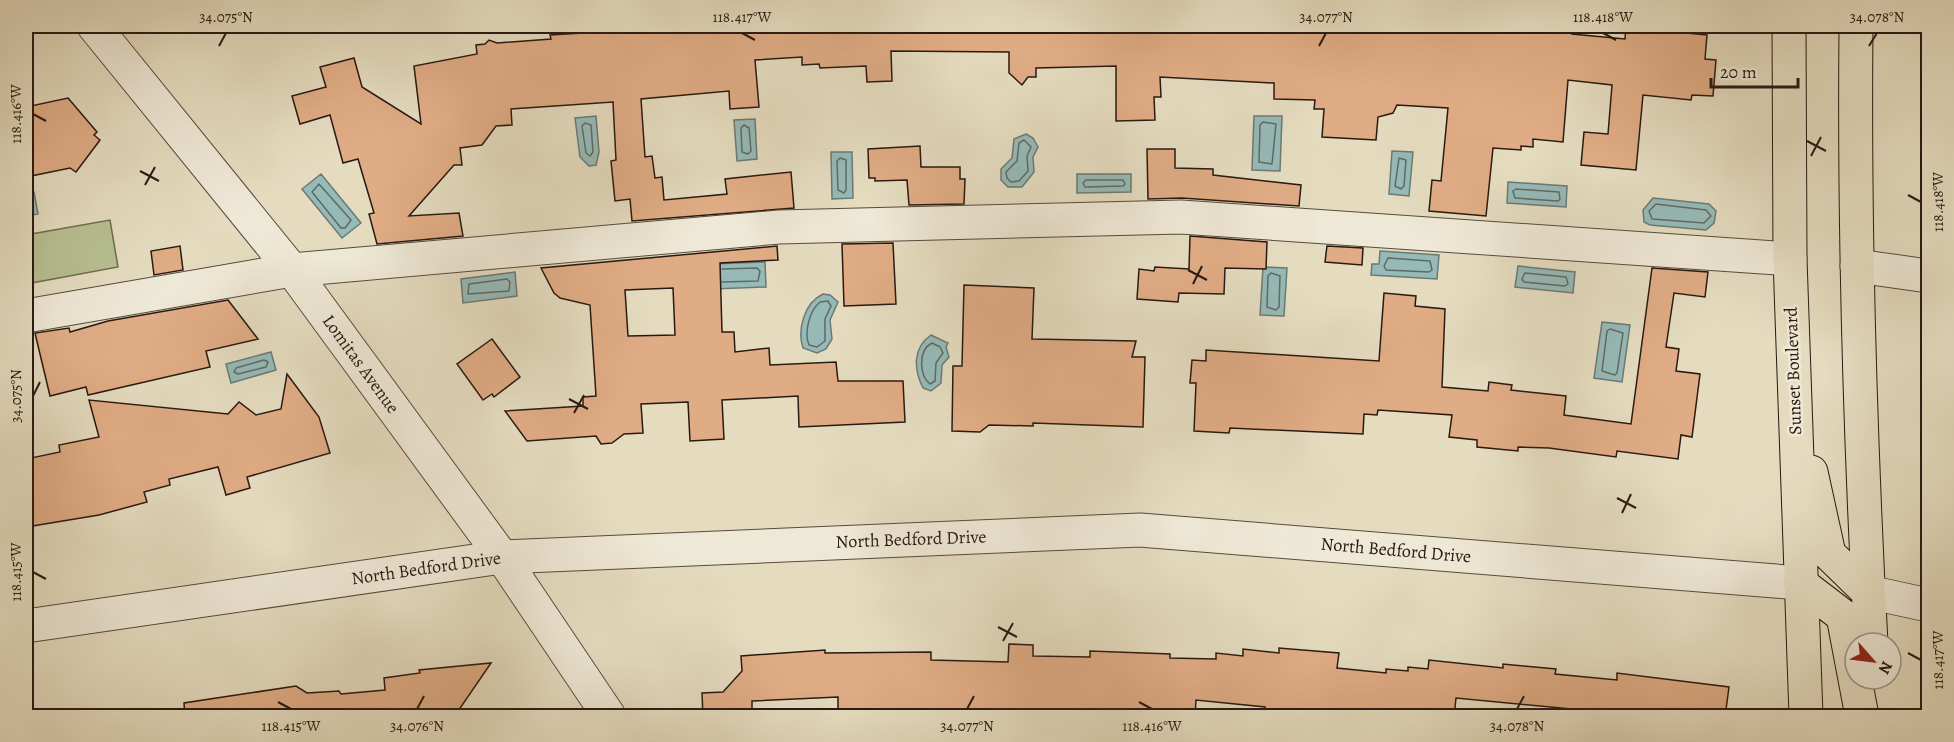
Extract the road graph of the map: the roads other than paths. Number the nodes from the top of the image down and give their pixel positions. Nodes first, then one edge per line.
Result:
1 (94, 26) edge
2 (1789, 26) edge
3 (1838, 26) edge
4 (1856, 26) edge
5 (1854, 156) junction
6 (1790, 259) junction
7 (1857, 266) junction
8 (292, 270) junction
9 (1929, 276) edge
10 (26, 316) edge
11 (1794, 391) junction
12 (502, 557) junction
13 (1800, 583) junction
14 (1868, 592) junction
15 (1929, 604) edge
16 (26, 626) edge
17 (1870, 631) edge
18 (1873, 691) edge
19 (609, 717) edge
20 (1806, 717) edge
21 (1862, 717) edge
22 (1874, 717) edge

1 - 8 street, Lomitas Avenue
2 - 6 main road, Sunset Boulevard
3 - 5 main road
4 - 5 main road
5 - 7 main road
6 - 8 street
6 - 11 main road, Sunset Boulevard
7 - 9 street
7 - 14 main road
8 - 10 street
8 - 12 street, Lomitas Avenue
11 - 13 main road, Sunset Boulevard
11 - 14 main road
12 - 13 street, North Bedford Drive
12 - 16 street, North Bedford Drive
12 - 19 street, Lomitas Avenue
13 - 20 main road, Sunset Boulevard
13 - 21 main road
14 - 15 street
14 - 17 main road
18 - 22 main road

